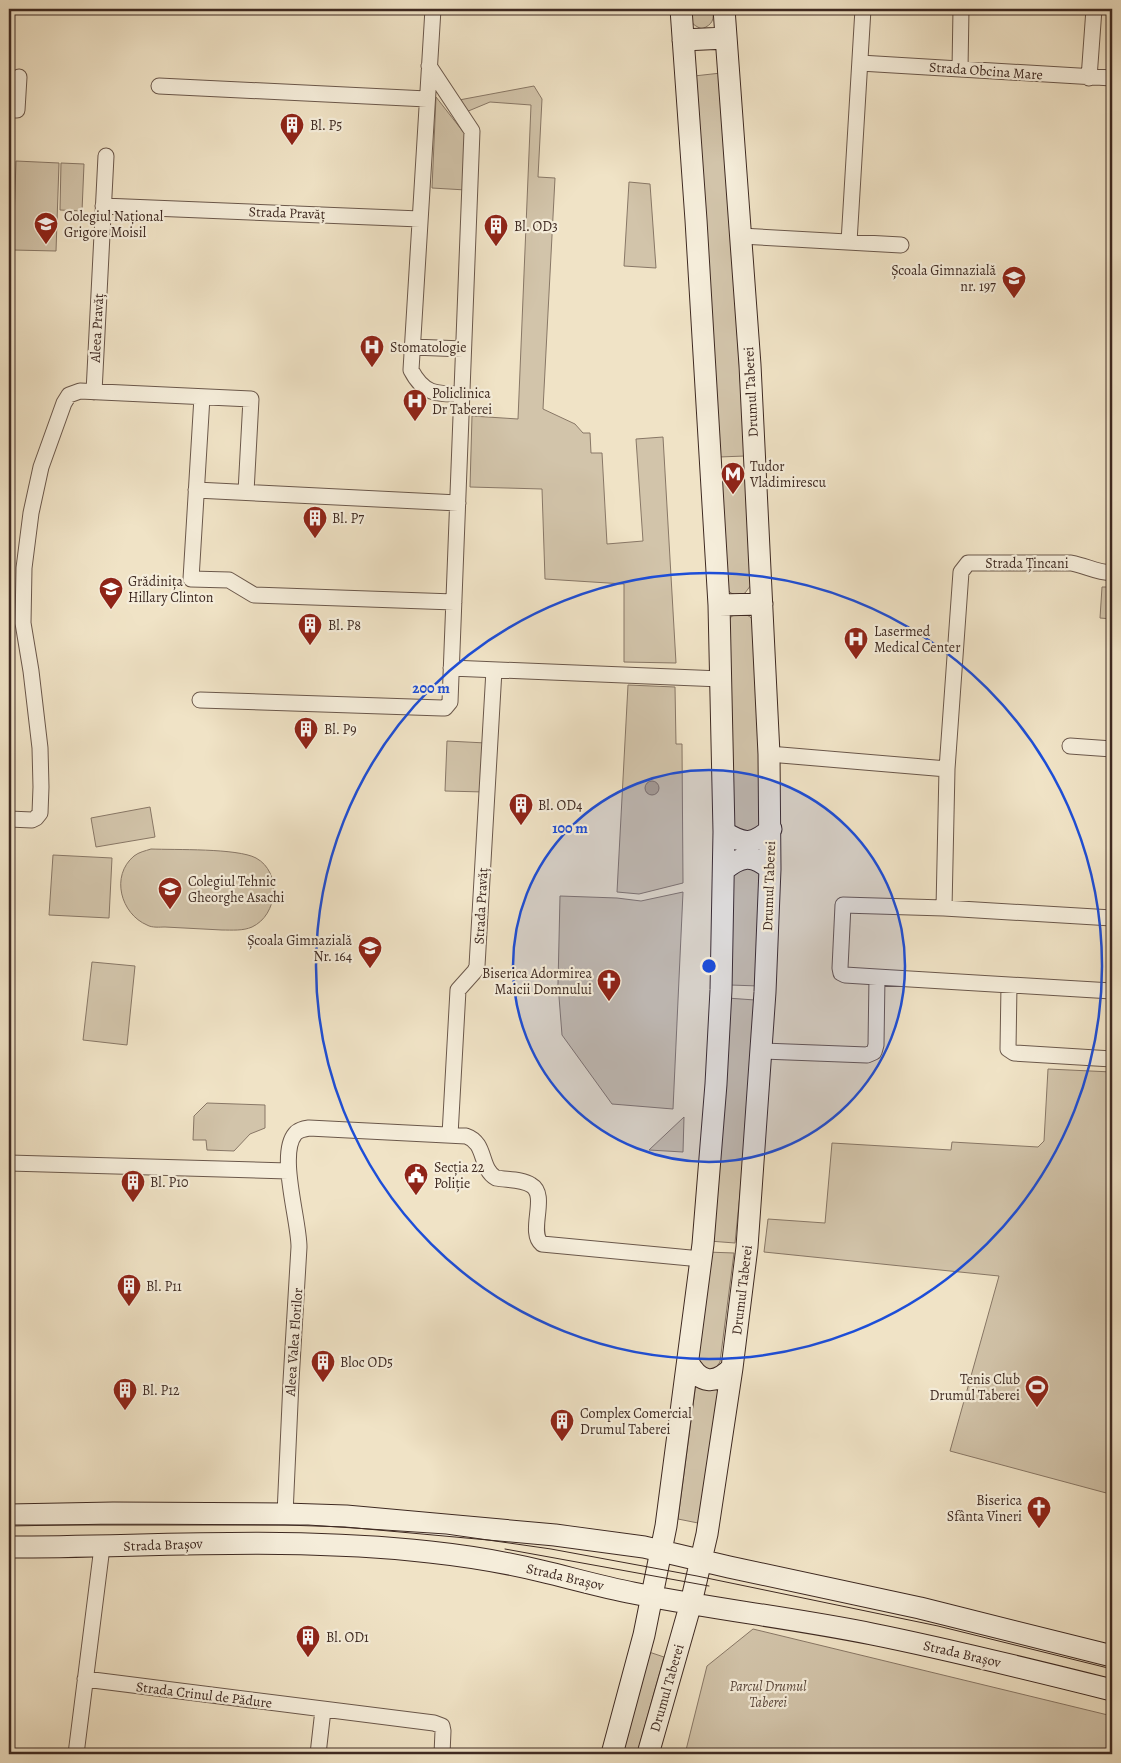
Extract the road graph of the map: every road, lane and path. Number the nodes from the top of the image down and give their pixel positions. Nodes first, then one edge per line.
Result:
1 (432, 9) edge
2 (681, 9) edge
3 (724, 9) edge
4 (863, 9) edge
5 (961, 9) edge
6 (1094, 9) edge
7 (726, 38) junction
8 (683, 40) junction
9 (860, 63) junction
10 (429, 66) junction
11 (960, 69) junction
12 (20, 76) dead end
13 (1089, 78) junction
14 (1112, 78) edge
15 (159, 86) dead end
16 (427, 99) junction
17 (9, 110) edge
18 (106, 156) dead end
19 (103, 206) junction
20 (420, 219) junction
21 (741, 236) junction
22 (849, 242) junction
23 (901, 246) dead end
24 (413, 347) junction
25 (463, 349) junction
26 (94, 392) junction
27 (462, 394) junction
28 (202, 397) junction
29 (196, 490) junction
30 (246, 492) junction
31 (458, 503) junction
32 (1112, 573) edge
33 (454, 602) junction
34 (762, 604) junction
35 (719, 606) junction
36 (451, 668) junction
37 (494, 670) junction
38 (721, 679) junction
39 (200, 700) dead end
40 (1070, 746) dead end
41 (1112, 749) edge
42 (769, 754) junction
43 (948, 769) junction
44 (9, 819) edge
45 (771, 829) junction
46 (724, 832) junction
47 (770, 869) junction
48 (724, 870) junction
49 (944, 908) junction
50 (1112, 918) edge
51 (877, 977) junction
52 (1009, 985) junction
53 (1112, 991) edge
54 (762, 1051) junction
55 (1112, 1059) edge
56 (450, 1134) junction
57 (9, 1163) edge
58 (288, 1171) junction
59 (701, 1259) junction
60 (688, 1362) junction
61 (732, 1368) junction
62 (285, 1514) junction
63 (9, 1515) edge
64 (9, 1547) edge
65 (102, 1547) junction
66 (661, 1551) junction
67 (701, 1560) junction
68 (652, 1596) junction
69 (691, 1603) junction
70 (1112, 1656) edge
71 (85, 1680) junction
72 (1112, 1690) edge
73 (323, 1710) junction
74 (76, 1754) edge
75 (318, 1754) edge
76 (442, 1754) edge
77 (612, 1754) edge
78 (648, 1754) edge

1 - 10 street
2 - 8 main road
3 - 7 main road, Drumul Taberei
4 - 9 street
5 - 11 street
6 - 13 street
7 - 8 main road
7 - 21 main road, Drumul Taberei
8 - 35 main road
9 - 11 street, Strada Obcina Mare
9 - 22 street
10 - 16 street
10 - 25 street
11 - 13 street, Strada Obcina Mare
12 - 17 street
13 - 14 street, Strada Obcina Mare
15 - 16 street
16 - 20 street
18 - 19 street, Aleea Pravăț
19 - 20 street, Strada Pravăț
19 - 26 street, Aleea Pravăț
20 - 24 street
21 - 22 street
21 - 34 main road, Drumul Taberei
22 - 23 street
24 - 25 street
24 - 27 street
25 - 27 street
26 - 28 street
26 - 44 street
27 - 31 street
28 - 29 street
28 - 30 street
29 - 30 street
29 - 33 street
30 - 31 street
31 - 33 street
32 - 43 street, Strada Țincani
33 - 36 street
34 - 35 main road
34 - 42 main road, Drumul Taberei
35 - 38 main road
36 - 37 street
36 - 39 street
37 - 38 street
37 - 56 street, Strada Pravăț
38 - 46 main road
40 - 41 street
42 - 43 street
42 - 45 main road, Drumul Taberei
43 - 49 street, Strada Țincani
45 - 46 main road
45 - 47 main road, Drumul Taberei
46 - 48 main road
47 - 48 main road
47 - 54 main road, Drumul Taberei
48 - 59 main road
49 - 50 street
49 - 51 street
51 - 52 street
51 - 54 street
52 - 53 street
52 - 55 street
54 - 61 main road, Drumul Taberei
56 - 58 street, Aleea Valea Florilor
56 - 59 street
57 - 58 street
58 - 62 street, Aleea Valea Florilor
59 - 60 main road
60 - 61 main road
60 - 66 main road
61 - 67 main road, Drumul Taberei
62 - 63 main road
62 - 66 main road
64 - 65 main road, Strada Brașov
65 - 68 main road, Strada Brașov
65 - 71 street
66 - 67 main road
66 - 68 main road
67 - 69 main road, Drumul Taberei
67 - 70 main road
68 - 69 main road, Strada Brașov
68 - 77 main road
69 - 72 main road, Strada Brașov
69 - 78 main road, Drumul Taberei
71 - 73 street, Strada Crinul de Pădure
71 - 74 street
73 - 75 street
73 - 76 street, Strada Crinul de Pădure

